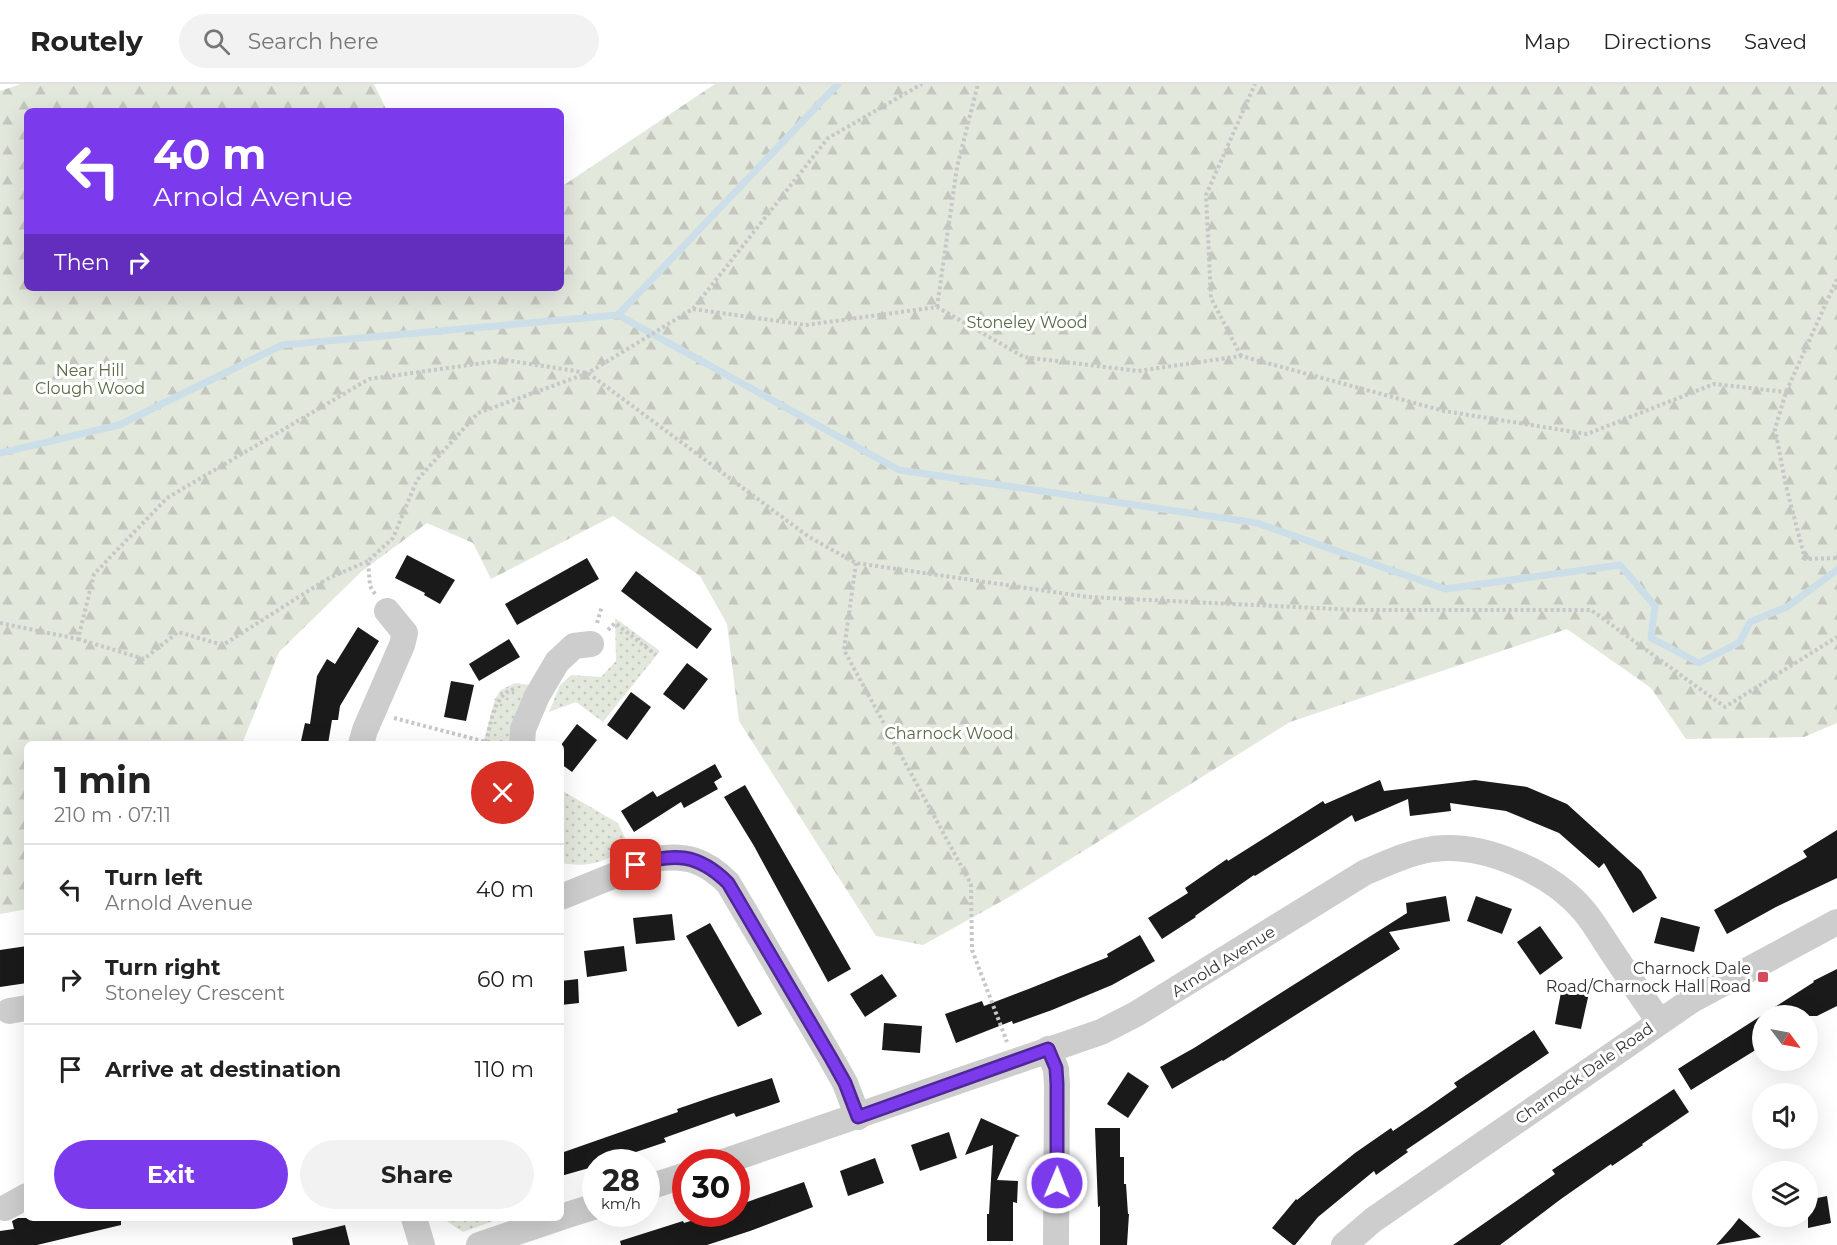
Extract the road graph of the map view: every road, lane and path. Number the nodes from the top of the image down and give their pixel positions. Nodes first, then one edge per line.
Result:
1 (922, 84) edge
2 (978, 84) edge
3 (1255, 84) edge
4 (1837, 279) edge
5 (937, 307) junction
6 (693, 309) junction
7 (1241, 356) junction
8 (588, 373) junction
9 (1786, 392) junction
10 (1837, 558) edge
11 (368, 561) junction
12 (856, 563) junction
13 (387, 611) joint
14 (0, 623) edge
15 (1837, 637) edge
16 (78, 639) junction
17 (591, 644) joint
18 (656, 655) dead end
19 (372, 713) junction
20 (362, 741) edge
21 (482, 741) edge
22 (522, 741) edge
23 (564, 896) edge
24 (1837, 922) edge
25 (1659, 1021) junction
26 (1048, 1049) junction
27 (1014, 1062) junction
28 (858, 1117) junction
29 (750, 1153) edge
30 (582, 1211) edge
31 (564, 1217) edge
32 (415, 1221) edge
33 (551, 1221) edge
34 (422, 1245) edge
35 (479, 1245) edge
36 (1056, 1245) edge
37 (1344, 1245) edge

1 - 6 path
2 - 5 path
3 - 7 path
4 - 9 path
5 - 6 path
5 - 7 path
6 - 8 path
7 - 9 path
8 - 11 path
8 - 12 path
8 - 16 path
9 - 10 path
11 - 13 path
11 - 16 path
12 - 15 path
12 - 27 path
13 - 19 street
14 - 16 path
17 - 18 path
17 - 22 street
19 - 20 street
19 - 21 path
23 - 28 street
24 - 25 street, Charnock Dale Road
25 - 26 street, Arnold Avenue
25 - 37 street, Charnock Dale Road
26 - 27 street, Arnold Avenue
26 - 36 street
27 - 28 street, Arnold Avenue
28 - 29 street, Arnold Avenue
30 - 31 street
32 - 34 street
33 - 35 street

